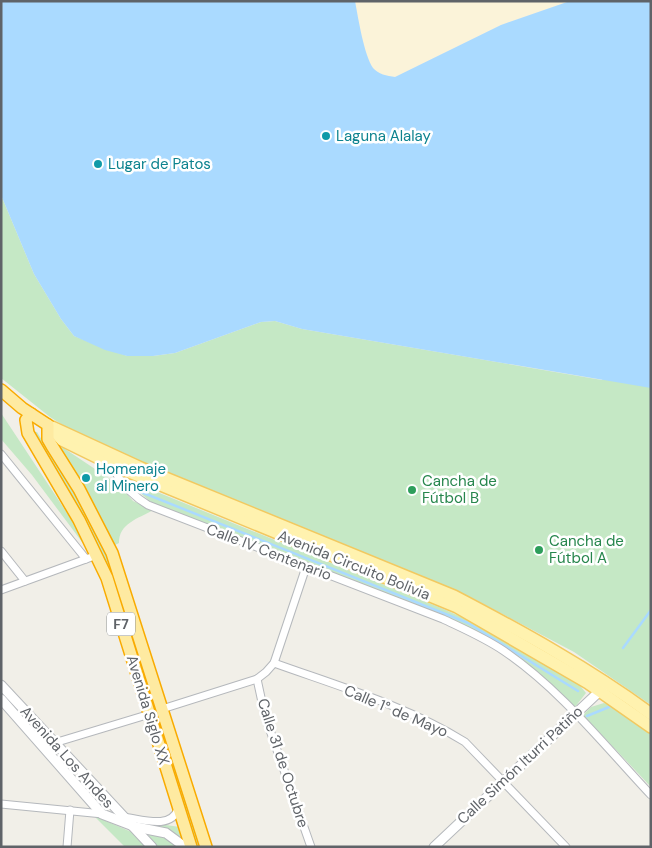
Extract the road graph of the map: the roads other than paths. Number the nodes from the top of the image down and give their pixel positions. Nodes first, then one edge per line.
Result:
1 (1, 390) edge
2 (31, 414) junction
3 (48, 425) junction
4 (1, 454) edge
5 (119, 463) junction
6 (1, 552) edge
7 (98, 555) junction
8 (86, 559) junction
9 (306, 566) junction
10 (25, 581) junction
11 (1, 590) edge
12 (274, 663) junction
13 (257, 679) junction
14 (1, 685) edge
15 (603, 687) junction
16 (2, 702) edge
17 (162, 708) junction
18 (576, 712) junction
19 (150, 714) junction
20 (651, 714) edge
21 (651, 727) edge
22 (54, 743) junction
23 (503, 781) junction
24 (651, 795) edge
25 (1, 804) edge
26 (179, 806) junction
27 (70, 810) junction
28 (102, 814) junction
29 (122, 817) junction
30 (136, 827) junction
31 (68, 847) edge
32 (152, 847) edge
33 (185, 847) edge
34 (192, 847) edge
35 (206, 847) edge
36 (311, 847) edge
37 (434, 847) edge
38 (566, 847) edge

1 - 2 highway, Avenida Circuito Bolivia
2 - 3 highway, Avenida Circuito Bolivia
2 - 7 highway, Avenida Siglo XX / F7
3 - 5 main road, Avenida Circuito Bolivia
3 - 17 highway, Avenida Siglo XX / F7
4 - 8 street
5 - 9 street, Calle IV Centenario
5 - 15 main road, Avenida Circuito Bolivia
6 - 10 street
7 - 8 street
7 - 19 highway, Avenida Siglo XX / F7
8 - 10 street
9 - 12 street
9 - 18 street, Calle IV Centenario
10 - 11 street
12 - 13 street
12 - 23 street, Calle 1° de Mayo
13 - 17 street
13 - 36 street, Calle 31 de Octubre
14 - 22 street, Avenida Los Andes
15 - 18 street, Calle Simón Iturri Patiño
15 - 20 main road, Avenida Circuito Bolivia
15 - 21 main road, Avenida Circuito Bolivia
16 - 28 street, Avenida Los Andes
17 - 35 highway, Avenida Siglo XX / F7
18 - 23 street, Calle Simón Iturri Patiño
18 - 24 street, Calle IV Centenario
19 - 22 street
19 - 26 highway, Avenida Siglo XX / F7
22 - 29 street, Avenida Los Andes
23 - 37 street, Calle Simón Iturri Patiño
23 - 38 street, Calle 1° de Mayo
25 - 27 street
26 - 29 street
26 - 34 highway, Avenida Siglo XX / F7
27 - 28 street
27 - 31 street
28 - 29 street
28 - 30 street, Avenida Los Andes
29 - 30 street, Avenida Los Andes
30 - 32 street, Avenida Los Andes
30 - 33 street, Avenida Los Andes

